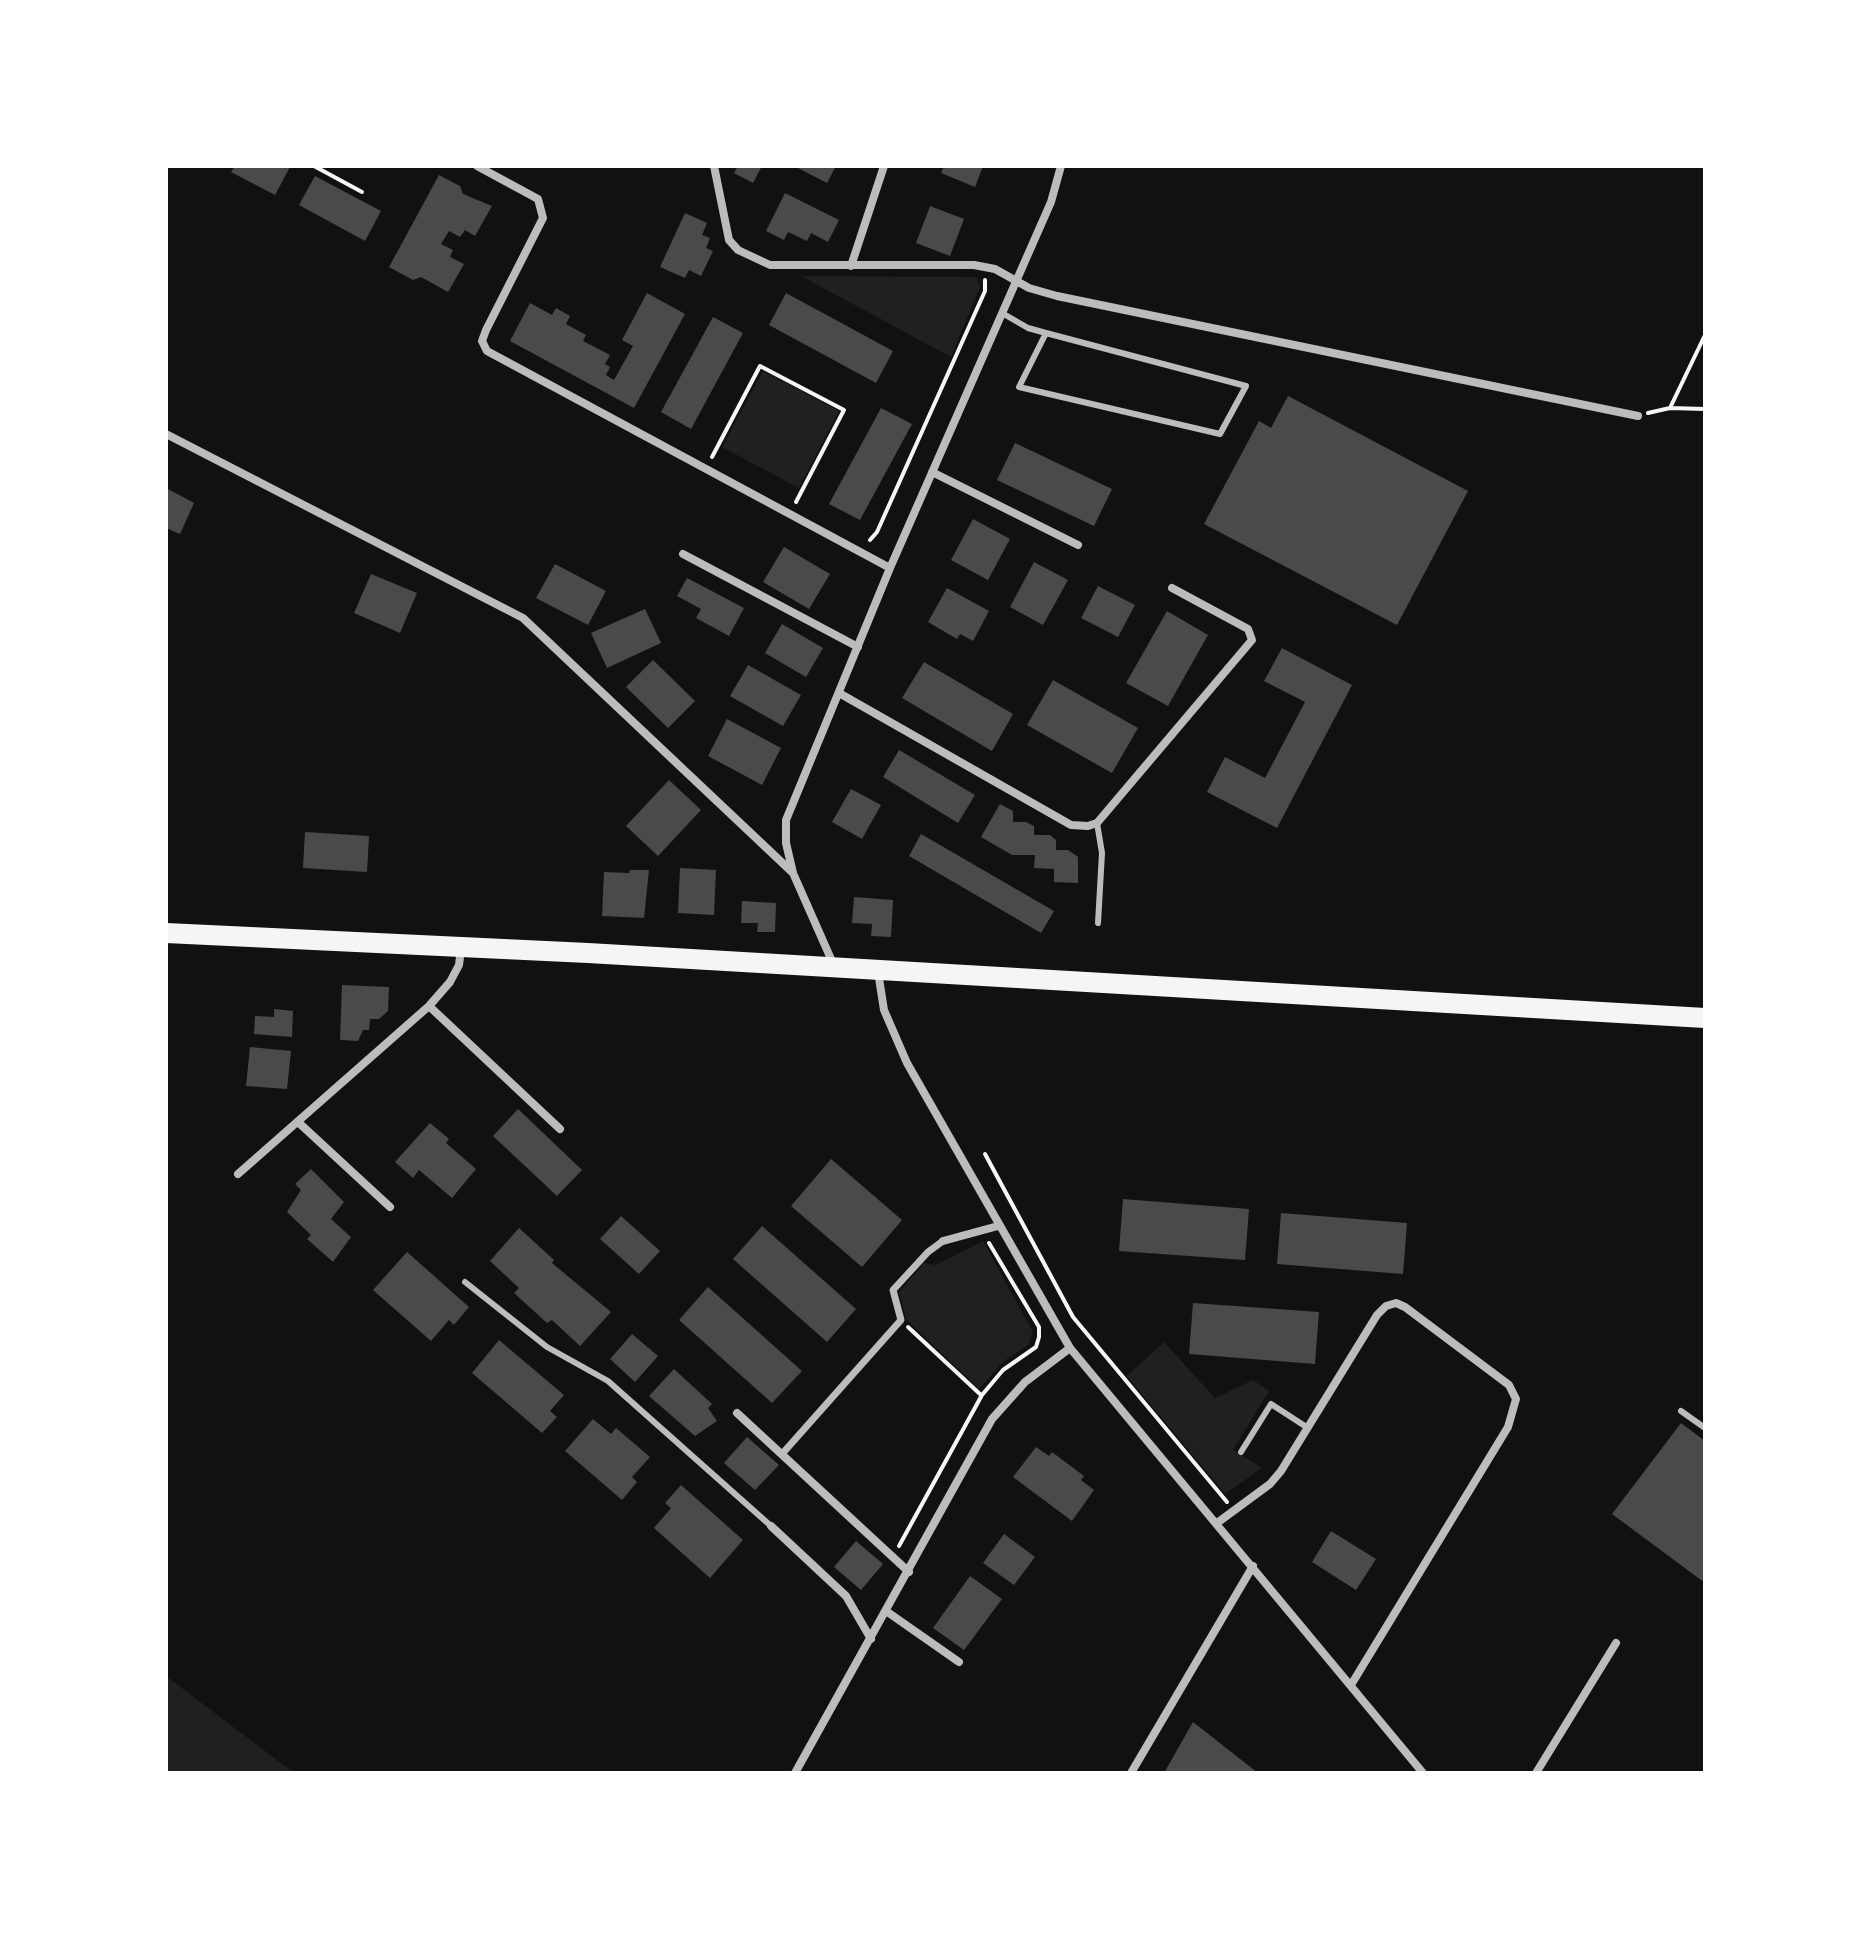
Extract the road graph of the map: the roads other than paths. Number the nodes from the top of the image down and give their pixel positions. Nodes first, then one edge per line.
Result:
1 (477, 166) edge
2 (714, 166) edge
3 (884, 166) edge
4 (1061, 166) edge
5 (851, 266) junction
6 (1018, 281) junction
7 (1002, 313) junction
8 (1046, 333) junction
9 (1638, 416) road end
10 (166, 434) edge
11 (932, 472) junction
12 (1078, 545) dead end
13 (683, 554) dead end
14 (890, 568) junction
15 (1172, 588) dead end
16 (858, 647) junction
17 (839, 693) junction
18 (1097, 823) junction
19 (793, 873) junction
20 (1098, 923) dead end
21 (166, 933) edge
22 (461, 949) junction
23 (835, 970) junction
24 (878, 972) junction
25 (429, 1006) junction
26 (1705, 1018) edge
27 (298, 1122) junction
28 (560, 1129) dead end
29 (238, 1174) dead end
30 (390, 1207) dead end
31 (998, 1226) junction
32 (943, 1241) joint
33 (465, 1282) dead end
34 (1070, 1348) junction
35 (1681, 1411) dead end
36 (737, 1413) dead end
37 (1308, 1428) junction
38 (1705, 1428) edge
39 (1241, 1452) dead end
40 (782, 1454) junction
41 (1217, 1523) junction
42 (771, 1526) joint
43 (1253, 1566) junction
44 (909, 1572) junction
45 (886, 1611) junction
46 (871, 1639) junction
47 (1616, 1643) dead end
48 (959, 1662) dead end
49 (1351, 1685) junction
50 (795, 1773) edge
51 (1131, 1773) edge
52 (1423, 1773) edge
53 (1536, 1773) edge

1 - 14 street
2 - 5 street
3 - 5 street
4 - 6 street
5 - 6 street
6 - 7 street
6 - 9 street
7 - 8 lane
7 - 11 street
8 - 8 lane
10 - 19 street
11 - 12 street
11 - 14 street
13 - 16 street
14 - 16 street
15 - 18 street
16 - 17 street
17 - 18 street
17 - 19 street
18 - 20 lane
19 - 23 street
21 - 22 main road
22 - 23 main road
22 - 25 street
23 - 24 main road
24 - 26 main road
24 - 31 street
25 - 27 street
25 - 28 street
27 - 29 street
27 - 30 street
31 - 32 street
31 - 34 street
32 - 40 street
33 - 42 lane
34 - 41 street
34 - 44 street
35 - 38 lane
36 - 40 street
37 - 39 lane
37 - 41 street
37 - 49 street
40 - 44 street
41 - 43 street
42 - 46 street
43 - 49 street
43 - 51 street
44 - 45 street
45 - 46 street
45 - 48 street
46 - 50 street
47 - 53 street
49 - 52 street

